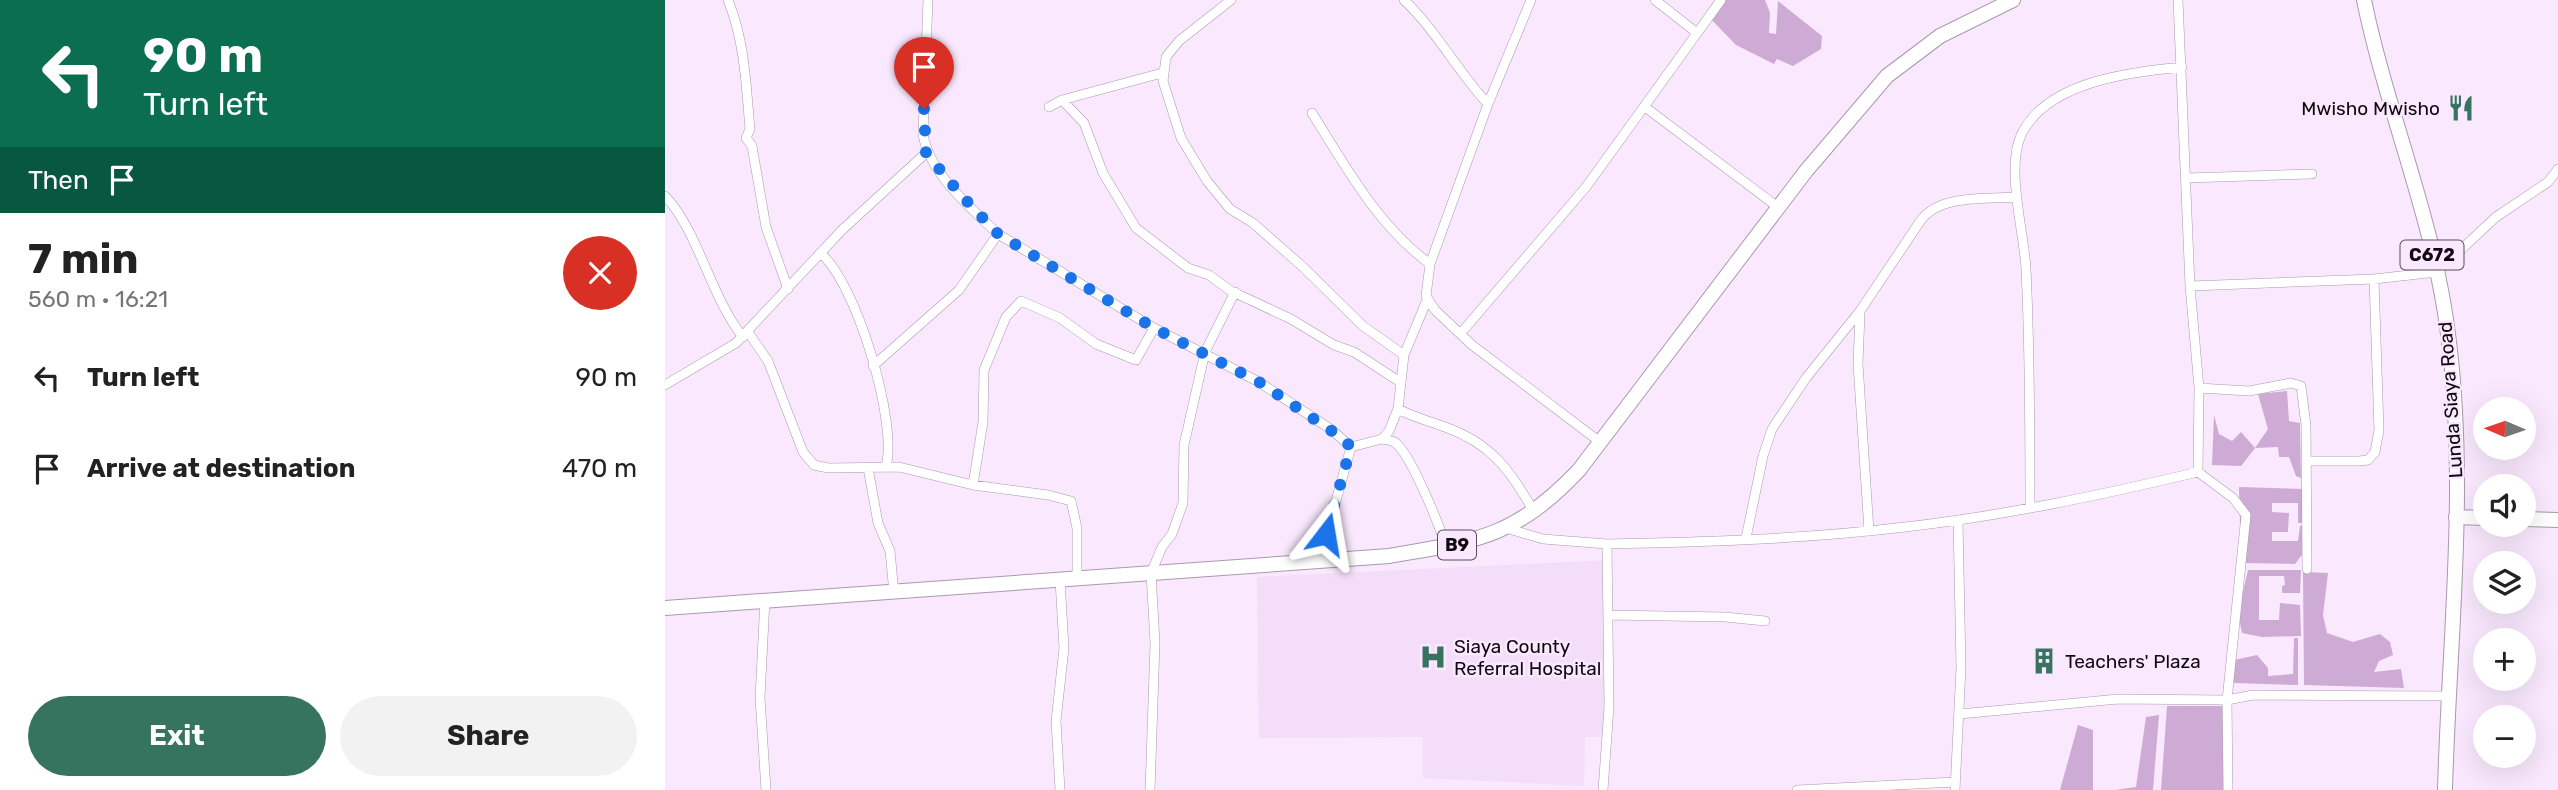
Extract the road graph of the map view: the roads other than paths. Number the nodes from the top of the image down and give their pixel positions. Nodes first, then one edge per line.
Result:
1 (728, 0) edge
2 (928, 0) edge
3 (1231, 0) edge
4 (1404, 0) edge
5 (1531, 0) edge
6 (1655, 0) edge
7 (1721, 0) edge
8 (2013, 0) edge
9 (2178, 0) edge
10 (2364, 0) edge
11 (1988, 5) edge
12 (1697, 33) junction
13 (2182, 67) junction
14 (1162, 73) junction
15 (1062, 100) junction
16 (1488, 104) junction
17 (1049, 107) dead end
18 (1645, 107) junction
19 (1312, 113) dead end
20 (926, 153) junction
21 (2558, 169) edge
22 (2312, 174) dead end
23 (2186, 178) junction
24 (665, 196) edge
25 (2017, 197) junction
26 (1779, 208) junction
27 (998, 234) junction
28 (820, 253) junction
29 (1430, 264) junction
30 (2437, 272) junction
31 (2375, 279) junction
32 (2190, 286) junction
33 (788, 289) junction
34 (1235, 292) junction
35 (1427, 300) junction
36 (1860, 311) junction
37 (1154, 328) junction
38 (1461, 333) junction
39 (746, 335) junction
40 (1205, 352) junction
41 (1404, 355) junction
42 (873, 366) junction
43 (1400, 382) junction
44 (665, 385) edge
45 (2199, 388) junction
46 (1398, 410) junction
47 (1382, 439) junction
48 (1600, 442) junction
49 (1351, 447) junction
50 (2306, 461) junction
51 (886, 466) junction
52 (868, 468) junction
53 (2198, 472) junction
54 (973, 485) junction
55 (2030, 508) junction
56 (1534, 512) junction
57 (2456, 517) junction
58 (2473, 518) edge
59 (2536, 519) edge
60 (1958, 520) junction
61 (2558, 520) edge
62 (1506, 528) junction
63 (1869, 531) junction
64 (1747, 538) junction
65 (1607, 544) junction
66 (1446, 547) junction
67 (1319, 561) junction
68 (2307, 569) dead end
69 (1151, 573) junction
70 (1077, 579) junction
71 (1061, 580) junction
72 (894, 593) junction
73 (765, 599) junction
74 (665, 608) edge
75 (1608, 615) junction
76 (1765, 621) dead end
77 (2449, 696) junction
78 (2227, 700) junction
79 (1960, 714) junction
80 (1955, 786) edge
81 (766, 790) edge
82 (1060, 790) edge
83 (1150, 790) edge
84 (1603, 790) edge
85 (1797, 790) edge
86 (2228, 790) edge
87 (2445, 790) edge

1 - 33 street
2 - 20 street
3 - 14 street
4 - 16 street
5 - 16 street
6 - 12 street
7 - 12 street
8 - 11 main road, B9
9 - 13 street
10 - 30 main road, Lunda Siaya Road / C672
11 - 26 main road, B9
12 - 18 street
13 - 23 street
13 - 25 street
14 - 15 street
14 - 41 street
15 - 17 street
15 - 34 street
16 - 29 street
18 - 26 street
18 - 38 street
19 - 29 street
20 - 27 street
20 - 28 street
21 - 30 street
22 - 23 street
23 - 32 street
24 - 39 street
25 - 36 street
25 - 55 street
26 - 48 main road, B9
27 - 37 street
27 - 42 street
28 - 33 street
28 - 42 street
29 - 35 street
30 - 31 street
30 - 57 main road, Lunda Siaya Road / C672
31 - 32 street
31 - 50 street
32 - 45 street
33 - 39 street
34 - 40 street
34 - 43 street
35 - 38 street
35 - 41 street
36 - 63 street
36 - 64 street
37 - 40 street
37 - 54 street
38 - 48 street
39 - 44 street
39 - 52 street
40 - 49 street
40 - 69 street
41 - 43 street
42 - 51 street
43 - 46 street
45 - 50 street
45 - 53 street
46 - 47 street
46 - 56 street
47 - 49 street
47 - 66 street
48 - 56 main road, B9
49 - 67 street
50 - 68 street
51 - 52 street
51 - 54 street
52 - 72 street
53 - 55 street
53 - 78 street
54 - 70 street
55 - 60 street
56 - 62 main road, B9
57 - 58 main road
57 - 77 main road, C672
59 - 61 main road
60 - 63 street
60 - 79 street
62 - 65 street
62 - 66 main road, B9
63 - 64 street
64 - 65 street
65 - 75 street
66 - 67 main road, B9
67 - 69 main road, B9
69 - 70 main road, B9
69 - 83 street
70 - 71 main road, B9
71 - 72 main road, B9
71 - 82 street
72 - 73 main road, B9
73 - 74 main road, B9
73 - 81 street
75 - 76 street
75 - 84 street
77 - 78 street
77 - 87 main road, C672
78 - 79 street
78 - 86 street
79 - 80 street
80 - 85 street

